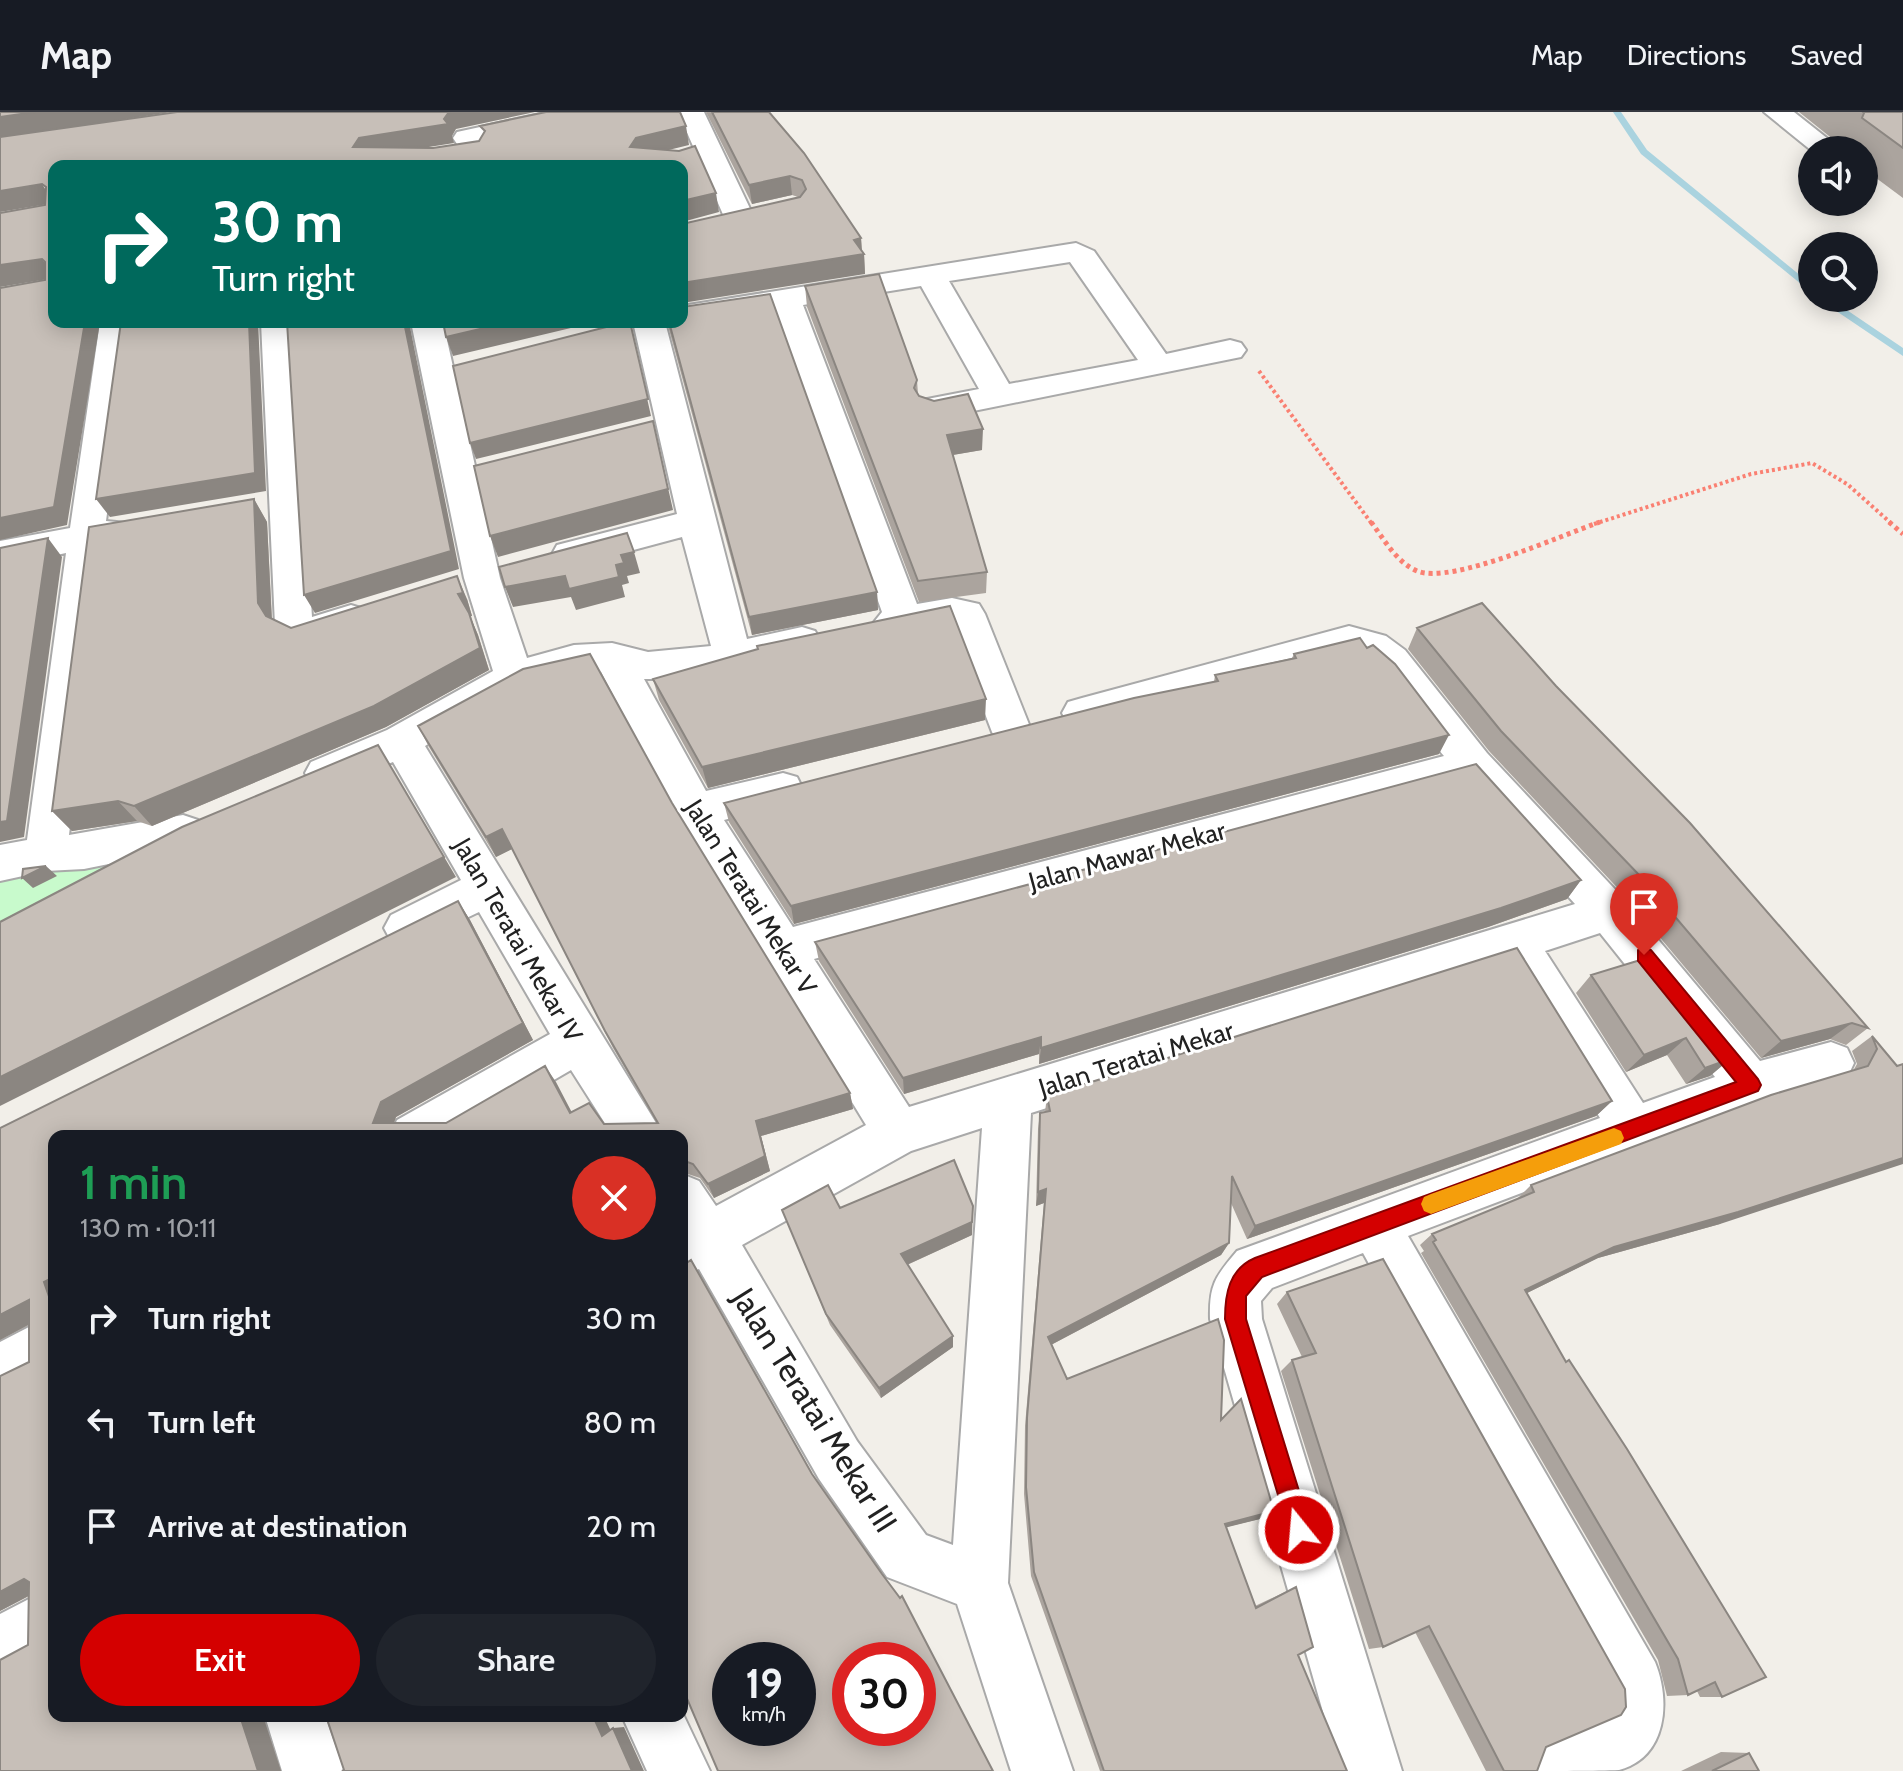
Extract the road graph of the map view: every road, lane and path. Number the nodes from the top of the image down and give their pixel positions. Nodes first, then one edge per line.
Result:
1 (453, 112) edge
2 (586, 112) edge
3 (691, 112) edge
4 (1777, 112) edge
5 (1809, 136) edge
6 (711, 151) junction
7 (474, 152) edge
8 (439, 157) edge
9 (681, 159) edge
10 (711, 226) edge
11 (930, 275) junction
12 (784, 296) junction
13 (688, 314) edge
14 (115, 328) edge
15 (277, 328) edge
16 (430, 328) edge
17 (639, 328) edge
18 (1230, 350) joint
19 (1158, 366) junction
20 (999, 395) junction
21 (934, 408) edge
22 (696, 521) junction
23 (148, 526) edge
24 (1903, 534) edge
25 (86, 537) junction
26 (0, 554) edge
27 (497, 574) junction
28 (379, 610) edge
29 (904, 620) junction
30 (733, 656) junction
31 (612, 657) junction
32 (514, 677) junction
33 (401, 741) junction
34 (1473, 764) junction
35 (816, 780) edge
36 (299, 783) edge
37 (696, 810) junction
38 (46, 854) junction
39 (0, 863) edge
40 (489, 886) junction
41 (78, 889) edge
42 (1609, 912) junction
43 (1514, 940) junction
44 (781, 949) junction
45 (363, 950) edge
46 (577, 1043) junction
47 (1831, 1063) dead end
48 (1751, 1085) junction
49 (1008, 1099) junction
50 (425, 1130) edge
51 (636, 1130) edge
52 (1634, 1130) junction
53 (898, 1133) junction
54 (1374, 1225) junction
55 (691, 1229) edge
56 (48, 1343) edge
57 (0, 1371) edge
58 (979, 1583) junction
59 (48, 1618) edge
60 (0, 1646) edge
61 (297, 1722) edge
62 (655, 1722) edge
63 (313, 1771) edge
64 (679, 1771) edge
65 (1042, 1771) edge
66 (1371, 1771) edge
67 (1549, 1771) edge

1 - 7 street
2 - 7 street
3 - 6 street
4 - 5 street
6 - 9 street
6 - 10 street
7 - 8 street
11 - 12 street
11 - 19 street
11 - 20 street
12 - 13 street
12 - 29 street
14 - 25 street
15 - 28 street
16 - 27 street
17 - 22 street
18 - 19 street
18 - 24 path
19 - 20 street
20 - 21 street
22 - 27 street
22 - 30 street
23 - 25 street
25 - 26 street
25 - 38 street
27 - 32 street
29 - 30 street
29 - 34 street
30 - 31 street
31 - 32 street
31 - 37 street, Jalan Teratai Mekar V
32 - 33 street
33 - 36 street
33 - 40 street, Jalan Teratai Mekar IV
34 - 42 street
34 - 44 street, Jalan Mawar Mekar
35 - 37 street
37 - 44 street, Jalan Teratai Mekar V
38 - 39 street
38 - 41 street
40 - 45 street
40 - 46 street, Jalan Teratai Mekar IV
42 - 43 street, Jalan Teratai Mekar
42 - 48 street
43 - 49 street, Jalan Teratai Mekar
43 - 52 street
44 - 53 street, Jalan Teratai Mekar V
46 - 50 street
46 - 51 street, Jalan Teratai Mekar IV
47 - 48 street
48 - 52 street
49 - 53 street, Jalan Teratai Mekar
49 - 58 street
52 - 54 street
53 - 55 street, Jalan Teratai Mekar
54 - 66 street
54 - 67 street
55 - 58 street, Jalan Teratai Mekar III
56 - 57 street
58 - 65 street
59 - 60 street
61 - 63 street
62 - 64 street

